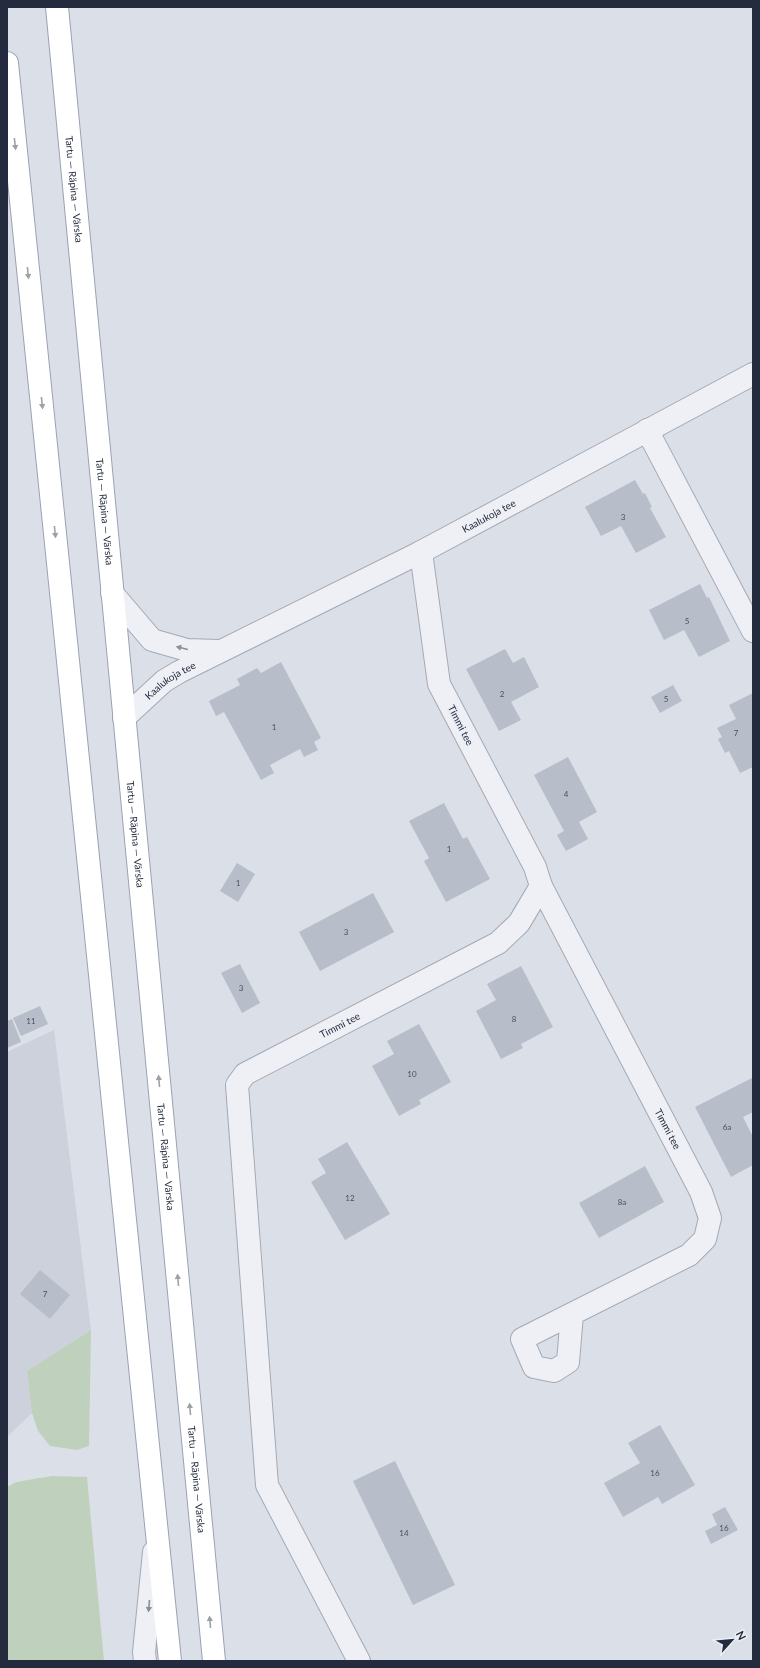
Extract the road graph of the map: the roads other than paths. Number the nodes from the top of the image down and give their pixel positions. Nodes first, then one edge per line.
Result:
1 (57, 7) edge
2 (7, 63) edge
3 (753, 374) edge
4 (647, 430) junction
5 (421, 552) junction
6 (112, 593) junction
7 (753, 631) edge
8 (221, 651) junction
9 (124, 718) junction
10 (541, 886) junction
11 (572, 1314) dead end
12 (156, 1525) junction
13 (146, 1661) edge
14 (170, 1661) edge
15 (214, 1661) edge
16 (359, 1661) edge

1 - 6 main road, Tartu — Räpina — Värska
2 -> 12 main road
3 - 4 street, Kaalukoja tee
4 - 5 street, Kaalukoja tee
4 - 7 street
5 - 8 street, Kaalukoja tee
5 - 10 street, Timmi tee
8 -> 6 street, Kaalukoja tee
6 - 9 main road, Tartu — Räpina — Värska
8 - 9 street, Kaalukoja tee
15 -> 9 main road, Tartu — Räpina — Värska
10 - 11 street, Timmi tee
10 - 16 street, Timmi tee
12 -> 13 street
12 - 14 main road

